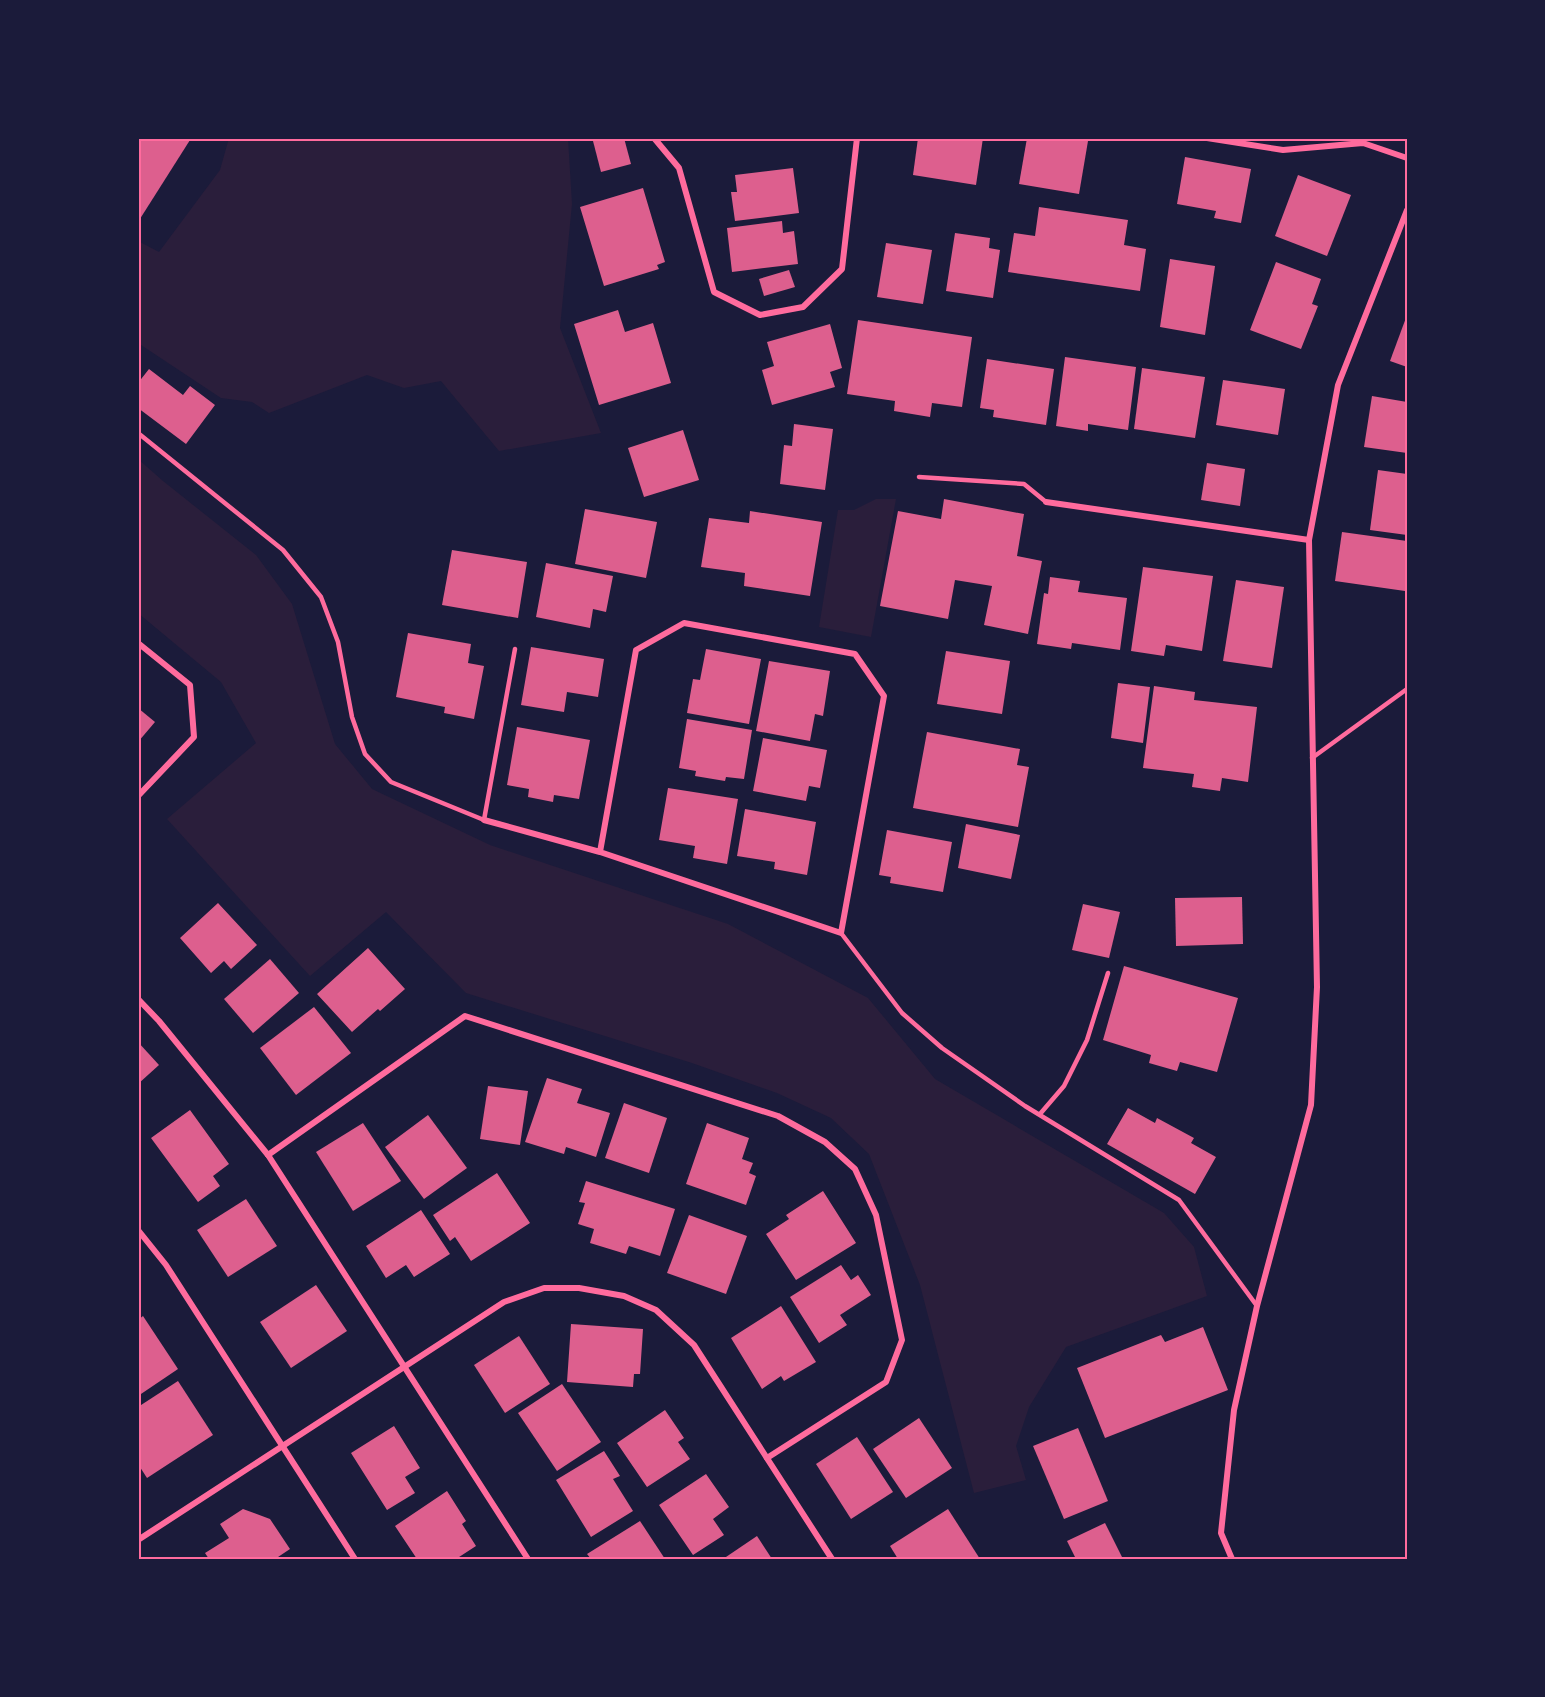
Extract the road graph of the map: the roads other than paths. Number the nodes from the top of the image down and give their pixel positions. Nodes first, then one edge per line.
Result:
1 (654, 138) edge
2 (857, 138) edge
3 (1207, 138) edge
4 (1407, 158) edge
5 (1407, 210) edge
6 (138, 433) edge
7 (919, 477) dead end
8 (1046, 502) joint
9 (1309, 540) junction
10 (138, 643) edge
11 (515, 649) dead end
12 (1407, 689) edge
13 (1312, 758) junction
14 (138, 796) edge
15 (484, 820) junction
16 (600, 852) junction
17 (841, 933) junction
18 (1108, 973) dead end
19 (138, 999) edge
20 (1040, 1114) junction
21 (268, 1155) junction
22 (138, 1230) edge
23 (1257, 1306) junction
24 (405, 1367) junction
25 (282, 1446) junction
26 (767, 1458) junction
27 (138, 1540) edge
28 (356, 1559) edge
29 (528, 1559) edge
30 (832, 1559) edge
31 (1232, 1559) edge

1 - 2 street
3 - 4 street
5 - 9 street
6 - 15 lane
7 - 8 lane
8 - 9 street
9 - 13 street
10 - 14 street
11 - 15 lane
12 - 13 lane
13 - 23 street
15 - 16 street
16 - 17 street
16 - 17 street
17 - 20 lane
18 - 20 lane
19 - 21 street
20 - 23 lane
21 - 24 street
21 - 26 street
22 - 25 street
23 - 31 street
24 - 25 street
24 - 26 street
24 - 29 street
25 - 27 street
25 - 28 street
26 - 30 street

